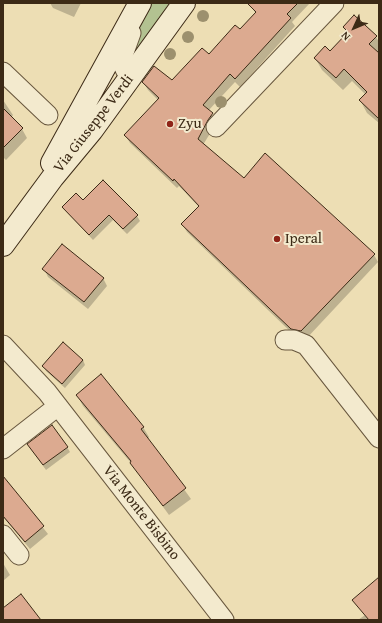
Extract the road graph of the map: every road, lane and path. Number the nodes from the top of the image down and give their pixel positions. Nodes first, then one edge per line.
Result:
1 (140, 3) edge
2 (184, 3) edge
3 (334, 3) edge
4 (3, 72) edge
5 (133, 74) junction
6 (48, 115) dead end
7 (216, 127) dead end
8 (3, 230) edge
9 (3, 245) edge
10 (285, 340) dead end
11 (3, 345) edge
12 (58, 406) junction
13 (379, 438) edge
14 (3, 449) edge
15 (3, 535) edge
16 (19, 555) dead end
17 (224, 620) edge

1 - 5 street
1 - 8 main road, Via Giuseppe Verdi
2 - 5 main road, Via Giuseppe Verdi
3 - 7 street
4 - 6 street
5 - 9 main road, Via Giuseppe Verdi
10 - 13 street
11 - 12 street, Via Monte Bisbino
12 - 14 street
12 - 17 street, Via Monte Bisbino
15 - 16 street

